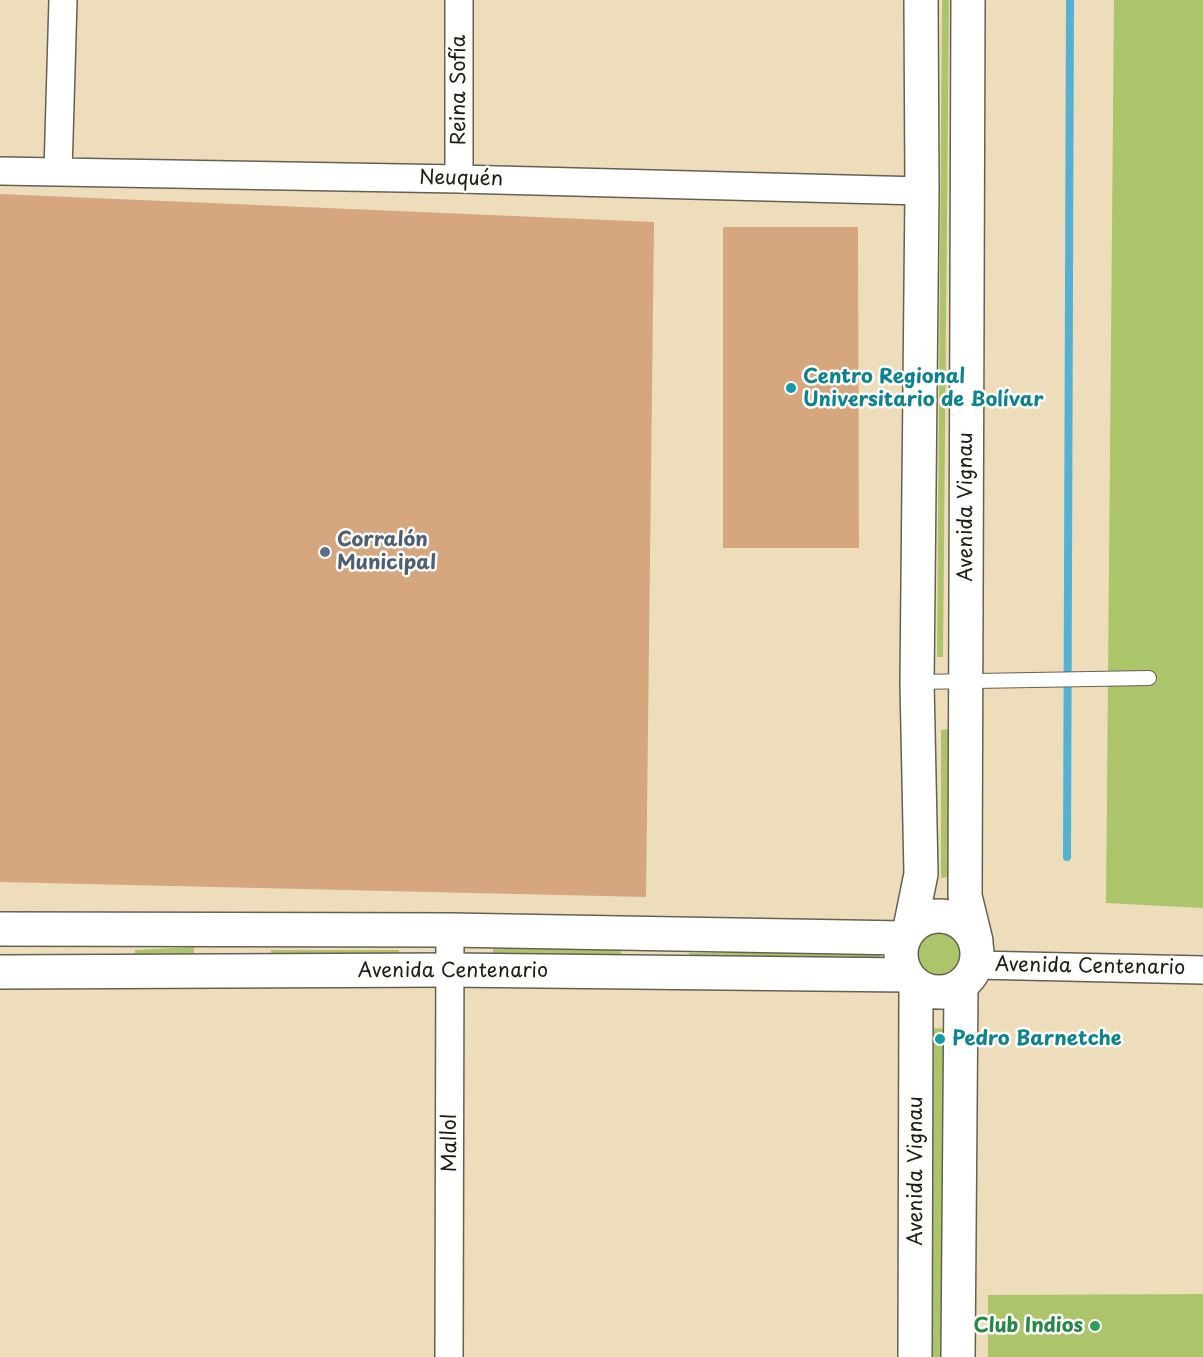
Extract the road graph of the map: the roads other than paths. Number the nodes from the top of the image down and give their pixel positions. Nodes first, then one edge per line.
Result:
1 (63, 0) edge
2 (459, 0) edge
3 (921, 0) edge
4 (968, 0) edge
5 (0, 171) edge
6 (58, 172) junction
7 (459, 179) junction
8 (921, 191) junction
9 (1149, 678) dead end
10 (965, 681) junction
11 (917, 682) junction
12 (0, 929) edge
13 (237, 929) junction
14 (450, 930) junction
15 (907, 933) junction
16 (652, 934) junction
17 (971, 964) junction
18 (239, 970) junction
19 (450, 970) junction
20 (1203, 970) edge
21 (0, 972) edge
22 (651, 972) junction
23 (912, 980) junction
24 (449, 1357) edge
25 (915, 1357) edge
26 (958, 1357) edge

1 - 6 street
2 - 7 street, Reina Sofía
3 - 8 main road
4 - 10 main road, Avenida Vignau
5 - 6 street, Neuquén
6 - 7 street, Neuquén
7 - 8 street, Neuquén
8 - 11 main road
9 - 10 lane
10 - 11 lane
10 - 17 main road, Avenida Vignau
11 - 15 main road
12 - 13 main road, Avenida Centenario
13 - 14 main road, Avenida Centenario
13 - 18 main road
14 - 16 main road, Avenida Centenario
14 - 19 street, Mallol
15 - 16 main road, Avenida Centenario
15 - 17 main road
15 - 23 main road, Avenida Vignau
16 - 22 main road
17 - 20 street, Avenida Centenario
17 - 23 main road, Avenida Centenario
17 - 26 main road, Avenida Vignau
18 - 19 main road, Avenida Centenario
18 - 21 main road, Avenida Centenario
19 - 22 main road, Avenida Centenario
19 - 24 street, Mallol
22 - 23 main road, Avenida Centenario
23 - 25 main road, Avenida Vignau

